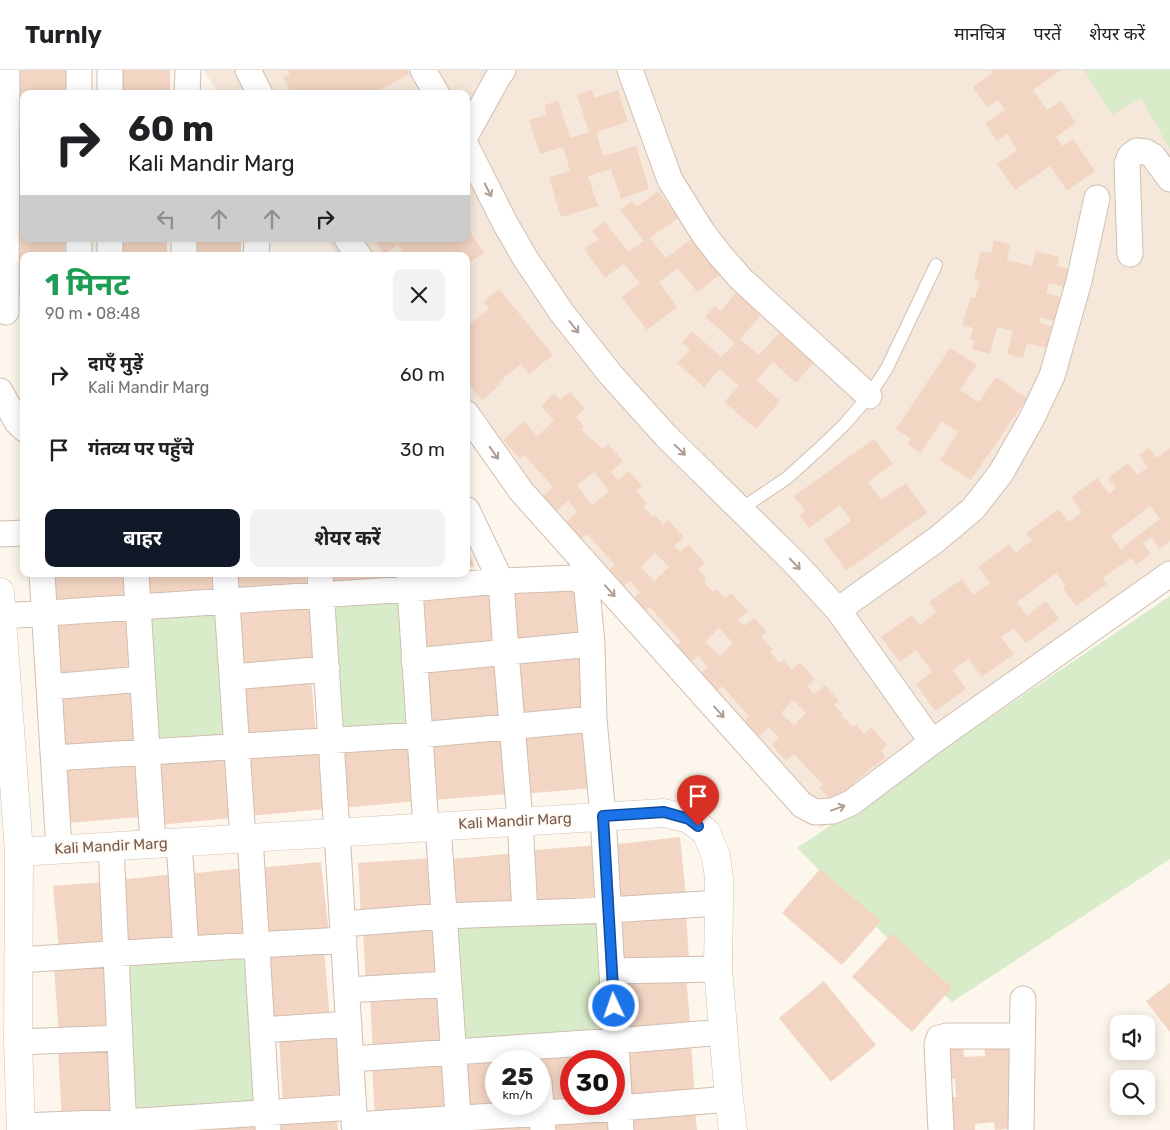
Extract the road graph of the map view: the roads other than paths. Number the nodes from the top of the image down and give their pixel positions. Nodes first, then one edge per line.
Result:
1 (7, 70) edge
2 (79, 70) edge
3 (110, 70) edge
4 (188, 70) edge
5 (248, 70) edge
6 (424, 70) edge
7 (503, 70) edge
8 (630, 70) edge
9 (79, 90) edge
10 (110, 90) edge
11 (187, 90) edge
12 (258, 90) edge
13 (435, 90) edge
14 (10, 120) edge
15 (470, 128) edge
16 (470, 154) edge
17 (1170, 179) edge
18 (1098, 198) dead end
19 (10, 209) edge
20 (1130, 254) dead end
21 (936, 265) dead end
22 (10, 312) edge
23 (0, 391) edge
24 (869, 396) junction
25 (470, 420) edge
26 (20, 425) edge
27 (740, 509) junction
28 (470, 515) edge
29 (20, 533) edge
30 (0, 534) edge
31 (1170, 574) edge
32 (42, 577) edge
33 (136, 577) edge
34 (225, 577) edge
35 (501, 581) junction
36 (409, 582) edge
37 (321, 584) edge
38 (227, 601) junction
39 (1, 604) edge
40 (138, 607) junction
41 (838, 610) junction
42 (45, 613) junction
43 (592, 644) junction
44 (506, 652) junction
45 (414, 661) junction
46 (327, 669) junction
47 (232, 677) junction
48 (142, 679) junction
49 (49, 686) junction
50 (594, 719) junction
51 (512, 726) junction
52 (419, 735) junction
53 (331, 741) junction
54 (932, 742) junction
55 (236, 746) junction
56 (147, 752) junction
57 (54, 758) junction
58 (603, 816) junction
59 (520, 821) junction
60 (432, 826) junction
61 (338, 832) junction
62 (246, 838) junction
63 (13, 841) edge
64 (166, 843) junction
65 (111, 846) junction
66 (59, 849) junction
67 (719, 903) junction
68 (608, 910) junction
69 (525, 913) junction
70 (444, 916) junction
71 (343, 932) junction
72 (257, 945) junction
73 (186, 949) junction
74 (116, 954) junction
75 (18, 960) junction
76 (718, 968) junction
77 (612, 971) junction
78 (449, 984) junction
79 (347, 990) junction
80 (1023, 999) dead end
81 (349, 1024) junction
82 (262, 1030) junction
83 (723, 1032) junction
84 (1022, 1036) junction
85 (120, 1038) junction
86 (616, 1041) junction
87 (18, 1042) junction
88 (454, 1052) junction
89 (550, 1052) edge
90 (485, 1053) edge
91 (351, 1059) junction
92 (729, 1099) junction
93 (620, 1119) edge
94 (268, 1121) edge
95 (354, 1121) edge
96 (542, 1122) edge
97 (194, 1124) edge
98 (459, 1124) edge
99 (124, 1126) edge
100 (21, 1128) edge
101 (733, 1130) edge
102 (940, 1130) edge
103 (1021, 1130) edge

1 - 14 street
2 - 9 street
3 - 10 street
4 - 11 street
5 - 12 street
6 - 13 street
7 - 15 street
8 - 24 street
14 - 19 street
16 -> 27 street
17 - 20 street
18 - 41 street
19 - 22 street
21 - 24 lane
23 - 26 street
24 - 27 lane
25 -> 54 street
27 -> 41 street
28 - 35 street
29 - 30 street
31 - 54 street
32 - 42 street
33 - 40 street
34 - 38 street
35 - 36 street
35 - 43 street
35 - 44 street
36 - 37 street
36 - 45 street
37 - 38 street
37 - 46 street
38 - 40 street
38 - 47 street
39 - 42 street
39 - 63 street
40 - 42 street
40 - 48 street
41 - 54 street
42 - 49 street
43 - 44 street
43 - 50 street
44 - 45 street
44 - 51 street
45 - 52 street
46 - 47 street
46 - 53 street
47 - 55 street
48 - 49 street
48 - 56 street
49 - 57 street
50 - 51 street
50 - 58 street
51 - 52 street
51 - 59 street
52 - 53 street
52 - 60 street
53 - 55 street
53 - 61 street
55 - 56 street
55 - 62 street
56 - 57 street
56 - 64 street
57 - 66 street
58 - 59 street, Kali Mandir Marg
58 - 67 street, Kali Mandir Marg
58 - 68 street
59 - 60 street, Kali Mandir Marg
59 - 69 street
60 - 61 street, Kali Mandir Marg
60 - 70 street
61 - 62 street, Kali Mandir Marg
61 - 71 street
62 - 64 street, Kali Mandir Marg
62 - 72 street
63 - 66 street, Kali Mandir Marg
63 - 75 street
64 - 65 street, Kali Mandir Marg
64 - 73 street
65 - 66 street, Kali Mandir Marg
65 - 74 street
67 - 68 street
67 - 76 street, Kali Mandir Marg
68 - 69 street
68 - 77 street
69 - 70 street
70 - 71 street
70 - 78 street
71 - 72 street
71 - 79 street
72 - 73 street
72 - 82 street
73 - 74 street
74 - 75 street
74 - 85 street
75 - 87 street
76 - 77 street
76 - 83 street, Kali Mandir Marg
77 - 86 street
78 - 79 street
78 - 88 street
79 - 81 street
80 - 84 street
81 - 82 street
81 - 91 street
82 - 94 street
83 - 86 street
83 - 92 street, Kali Mandir Marg
84 - 102 street
84 - 103 street
85 - 87 street
85 - 99 street
86 - 89 street
86 - 93 street
87 - 100 street
88 - 90 street
88 - 91 street
88 - 98 street
91 - 95 street
92 - 93 street
92 - 101 street, Kali Mandir Marg
93 - 96 street
94 - 95 street
94 - 97 street
95 - 98 street
96 - 98 street
97 - 99 street
99 - 100 street

